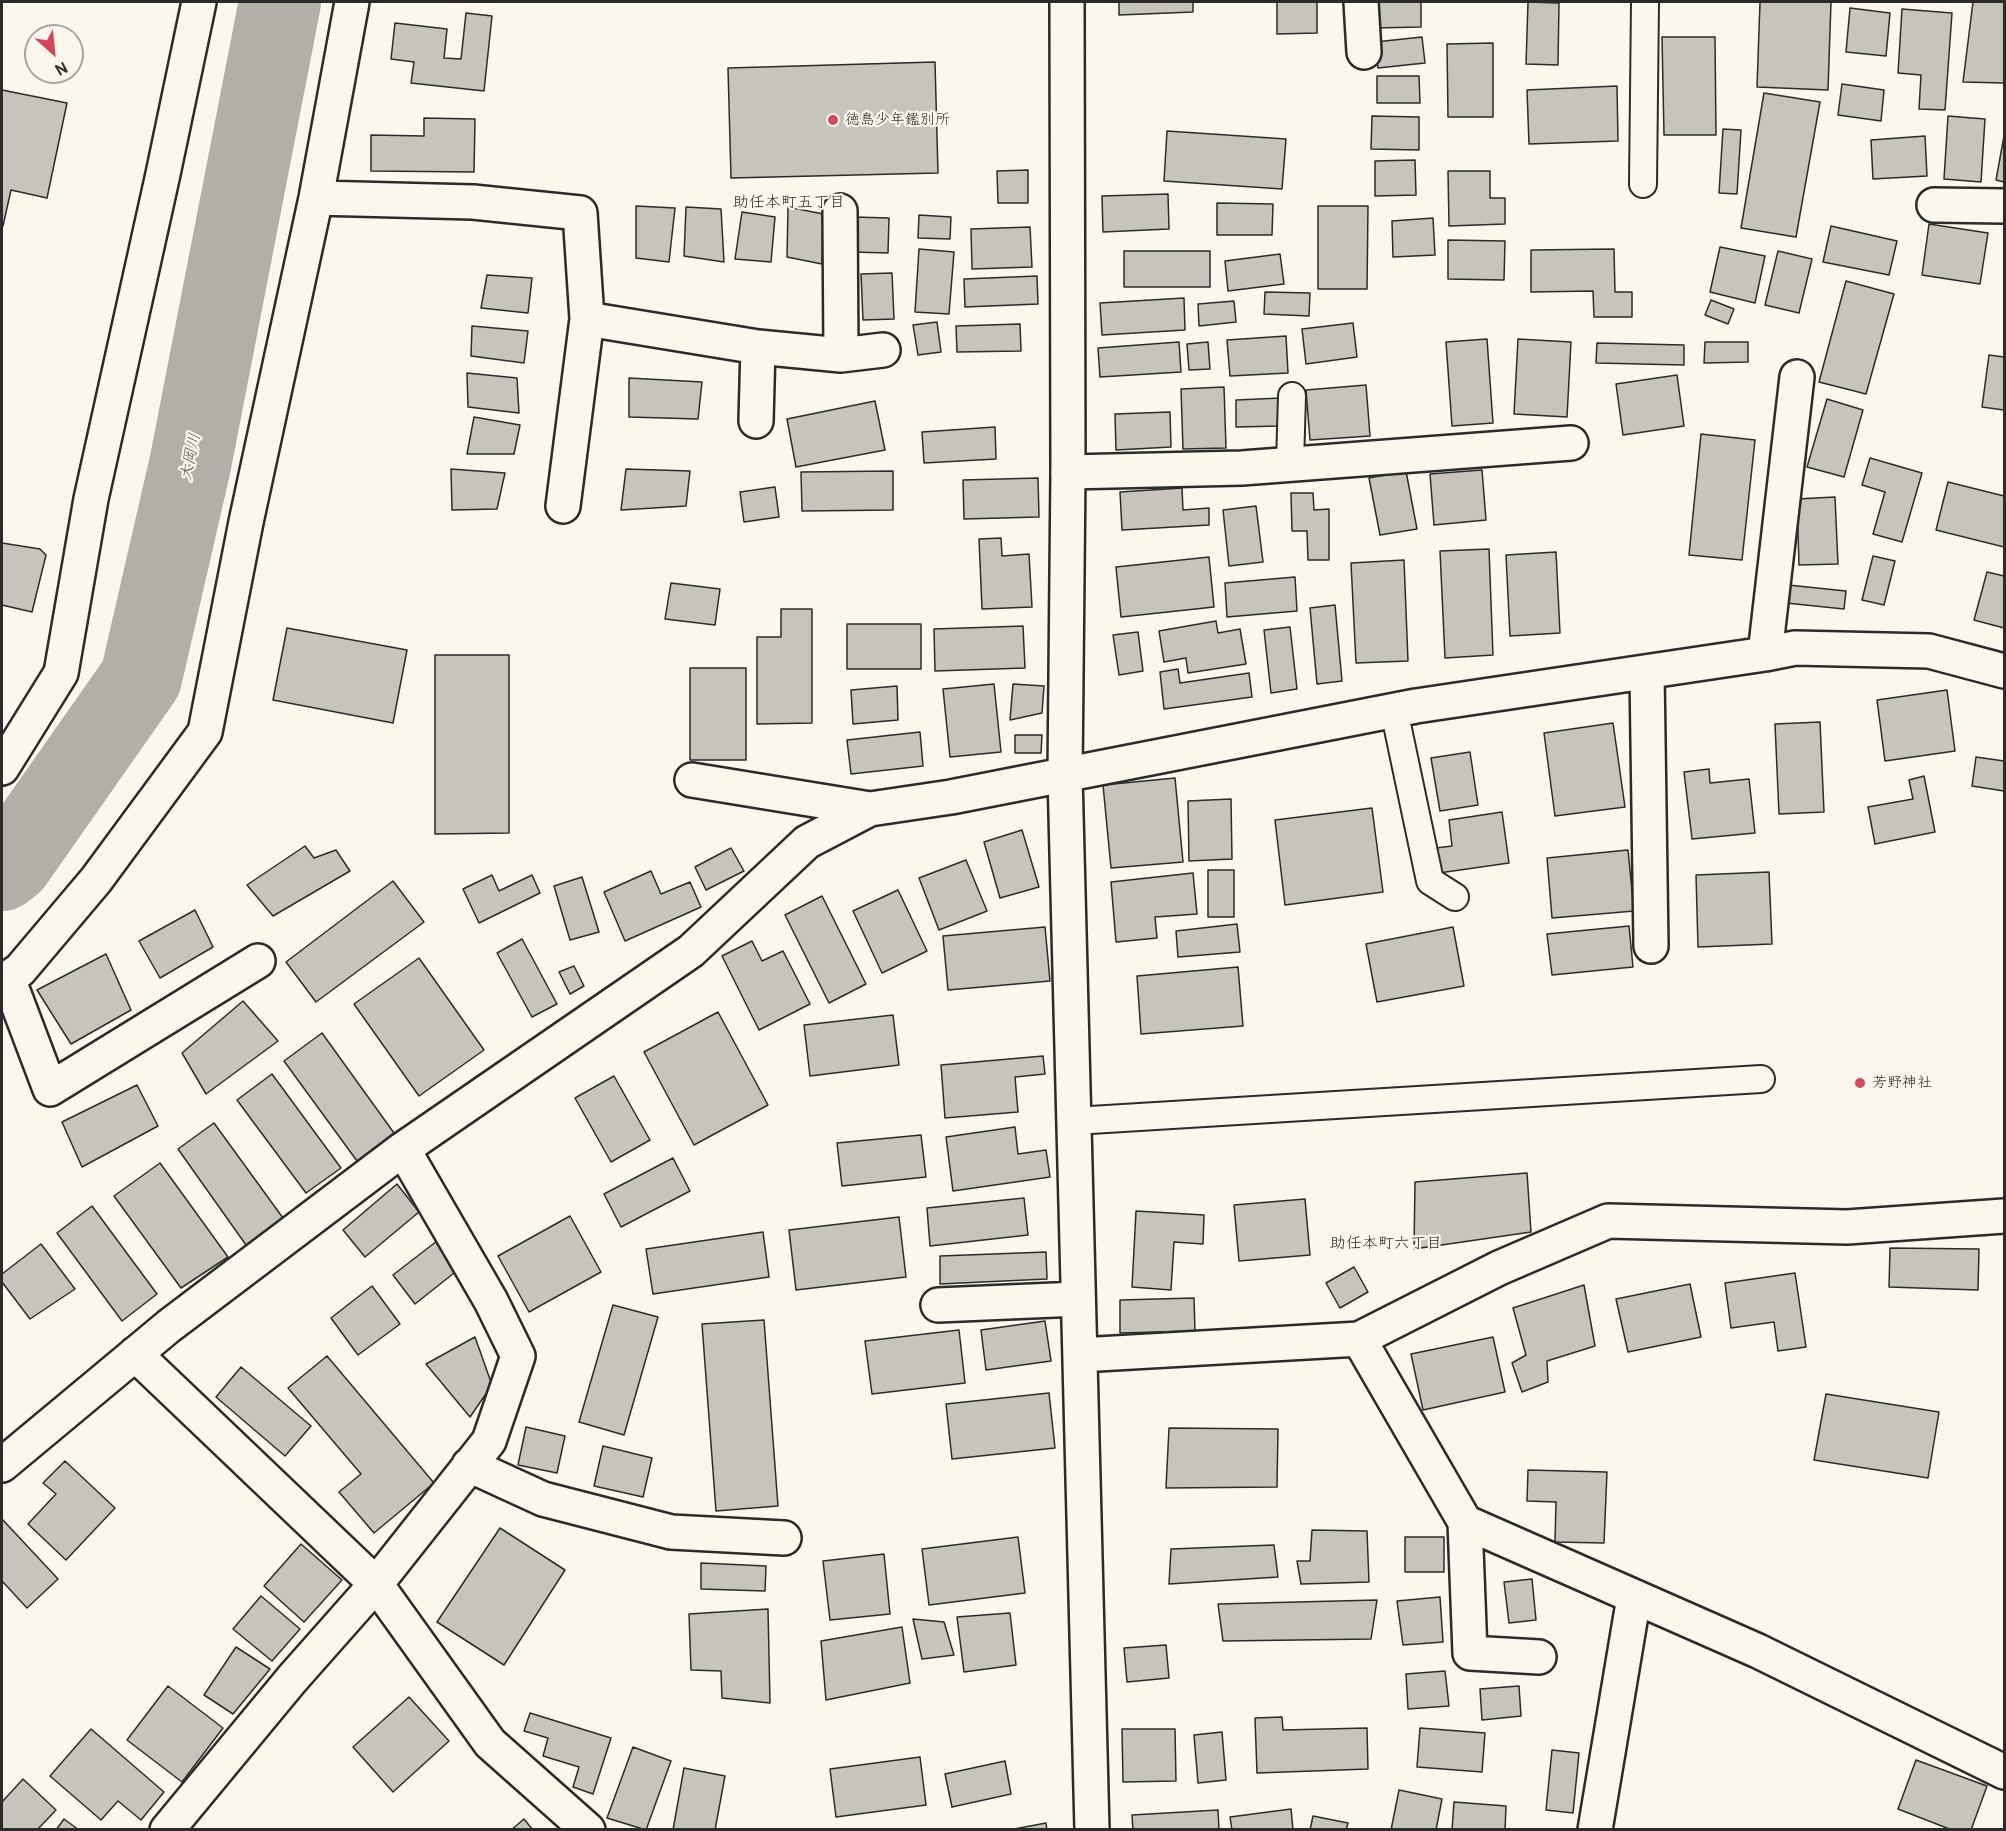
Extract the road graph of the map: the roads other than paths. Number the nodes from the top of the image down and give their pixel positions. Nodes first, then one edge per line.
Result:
1 (199, 2) edge
2 (352, 2) edge
3 (1067, 2) edge
4 (1361, 2) edge
5 (1645, 2) edge
6 (1364, 52) dead end
7 (1643, 184) dead end
8 (316, 198) junction
9 (1934, 206) dead end
10 (2004, 206) edge
11 (840, 211) dead end
12 (587, 319) junction
13 (758, 347) junction
14 (883, 350) dead end
15 (841, 355) junction
16 (1797, 377) dead end
17 (1292, 396) dead end
18 (756, 421) dead end
19 (1571, 443) dead end
20 (1290, 465) junction
21 (1068, 472) junction
22 (563, 506) dead end
23 (1765, 654) junction
24 (2004, 671) edge
25 (1647, 672) junction
26 (1394, 710) junction
27 (2, 768) edge
28 (1065, 775) junction
29 (692, 780) dead end
30 (870, 809) junction
31 (1455, 897) dead end
32 (1651, 946) dead end
33 (258, 961) dead end
34 (5, 980) edge
35 (1761, 1079) dead end
36 (1074, 1121) junction
37 (403, 1149) junction
38 (2004, 1216) edge
39 (1078, 1299) junction
40 (938, 1305) dead end
41 (1359, 1339) junction
42 (135, 1354) junction
43 (1080, 1355) junction
44 (2, 1466) edge
45 (469, 1466) junction
46 (1465, 1522) junction
47 (784, 1538) dead end
48 (376, 1584) junction
49 (1634, 1597) junction
50 (1539, 1657) dead end
51 (2004, 1772) edge
52 (166, 1830) edge
53 (588, 1830) edge
54 (1092, 1830) edge
55 (1595, 1830) edge

1 - 27 street
2 - 8 street
3 - 21 street
4 - 6 street
5 - 7 lane
8 - 12 street
8 - 34 street
9 - 10 street
11 - 15 street
12 - 13 street
12 - 22 street
13 - 15 street
13 - 18 street
14 - 15 street
16 - 23 street
17 - 20 lane
19 - 20 street
20 - 21 street
21 - 28 street
23 - 24 street
23 - 25 street
25 - 26 street
25 - 32 street
26 - 28 street
26 - 31 lane
28 - 30 street
28 - 36 street
29 - 30 street
30 - 37 street
33 - 34 street
35 - 36 lane
36 - 39 street
37 - 42 street
37 - 45 street
38 - 41 street
39 - 40 street
39 - 43 street
41 - 43 street
41 - 46 street
42 - 44 street
42 - 48 street
43 - 54 street
45 - 47 street
45 - 48 street
46 - 49 street
46 - 50 street
48 - 52 street
48 - 53 street
49 - 51 street
49 - 55 street

